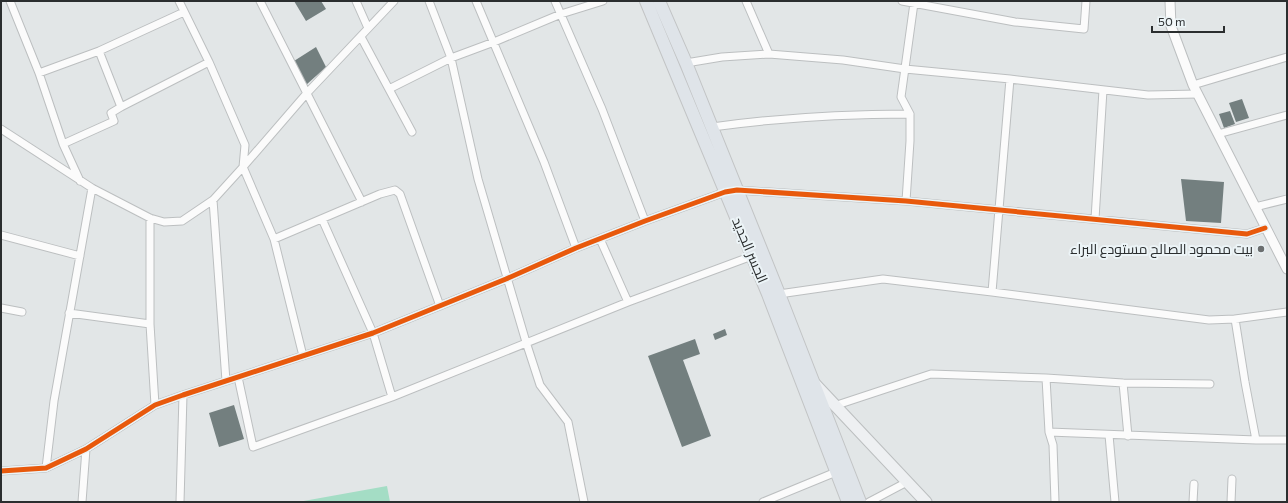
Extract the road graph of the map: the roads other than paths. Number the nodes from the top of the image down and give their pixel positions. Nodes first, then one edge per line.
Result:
1 (11, 1) edge
2 (179, 1) edge
3 (260, 1) edge
4 (356, 1) edge
5 (394, 1) edge
6 (429, 1) edge
7 (476, 1) edge
8 (555, 1) edge
9 (603, 1) edge
10 (646, 1) edge
11 (659, 1) edge
12 (746, 1) edge
13 (902, 1) edge
14 (1086, 1) edge
15 (1170, 1) edge
16 (914, 3) junction
17 (184, 12) junction
18 (561, 14) junction
19 (368, 28) junction
20 (361, 37) junction
21 (494, 42) junction
22 (99, 52) junction
23 (768, 54) junction
24 (1287, 57) edge
25 (451, 58) junction
26 (209, 62) junction
27 (686, 63) junction
28 (905, 69) junction
29 (39, 73) junction
30 (1010, 78) junction
31 (1193, 85) junction
32 (389, 88) junction
33 (1103, 90) junction
34 (307, 93) junction
35 (1198, 94) junction
36 (121, 107) junction
37 (910, 114) junction
38 (1287, 115) edge
39 (712, 127) junction
40 (1, 129) edge
41 (412, 132) dead end
42 (1218, 134) junction
43 (63, 144) junction
44 (243, 167) junction
45 (80, 181) junction
46 (92, 188) junction
47 (731, 191) junction
48 (1287, 199) edge
49 (213, 200) junction
50 (906, 201) junction
51 (362, 202) junction
52 (1255, 208) junction
53 (999, 210) junction
54 (150, 218) junction
55 (322, 219) junction
56 (1095, 219) junction
57 (645, 221) junction
58 (1265, 228) junction
59 (1, 235) edge
60 (274, 238) junction
61 (600, 238) junction
62 (576, 248) junction
63 (80, 256) junction
64 (752, 256) junction
65 (1287, 269) edge
66 (506, 279) junction
67 (992, 292) junction
68 (779, 294) junction
69 (628, 302) junction
70 (440, 306) junction
71 (1, 308) edge
72 (22, 312) dead end
73 (1287, 312) edge
74 (69, 313) junction
75 (1235, 319) junction
76 (150, 324) junction
77 (373, 334) junction
78 (526, 342) junction
79 (304, 356) junction
80 (238, 377) junction
81 (1046, 378) junction
82 (226, 381) junction
83 (814, 383) junction
84 (1123, 383) junction
85 (1210, 384) dead end
86 (183, 395) junction
87 (392, 397) junction
88 (837, 405) junction
89 (155, 406) junction
90 (1050, 432) junction
91 (1109, 435) junction
92 (1128, 436) junction
93 (1256, 440) junction
94 (1287, 440) edge
95 (86, 449) junction
96 (46, 468) junction
97 (1, 471) edge
98 (836, 472) junction
99 (1232, 479) dead end
100 (907, 482) junction
101 (1194, 484) dead end
102 (82, 502) edge
103 (180, 502) edge
104 (584, 502) edge
105 (763, 502) edge
106 (848, 502) edge
107 (860, 502) edge
108 (869, 502) edge
109 (926, 502) edge
110 (1055, 502) edge
111 (1115, 502) edge
112 (1193, 502) edge
113 (1230, 502) edge

1 - 29 street
2 - 17 street
3 - 34 street
4 - 19 street
5 - 19 street
6 - 25 street
7 - 21 street
8 - 18 street
9 - 18 street
10 - 47 main road, الجسر الجديد
11 - 27 main road, الجسر الجديد
12 - 23 street
13 - 16 street
14 - 16 street
15 - 31 street
16 - 28 street
17 - 22 street
17 - 26 street
18 - 21 street
18 - 57 street
19 - 20 street
20 - 32 street
20 - 34 street
21 - 25 street
21 - 62 street
22 - 29 street
22 - 36 street
23 - 27 street
23 - 28 street
24 - 31 street
25 - 32 street
25 - 66 street
26 - 36 street
26 - 44 street
27 - 39 main road, الجسر الجديد
28 - 30 street
28 - 37 street
29 - 43 street
30 - 33 street
30 - 53 street
31 - 35 street
32 - 41 street
33 - 35 street
33 - 56 street
34 - 44 street
34 - 51 street
35 - 42 street
36 - 43 street
37 - 39 street
37 - 50 street
38 - 42 street
39 - 47 main road, الجسر الجديد
40 - 45 street
42 - 52 street
43 - 45 street
44 - 49 street
44 - 60 street
45 - 46 street
46 - 54 street
46 - 63 street
47 - 50 street
47 - 57 street
47 - 64 main road, الجسر الجديد
47 - 68 main road, الجسر الجديد
48 - 52 street
49 - 54 street
49 - 82 street
50 - 53 street
51 - 55 street
51 - 70 street
52 - 58 street
53 - 56 street
53 - 67 street
54 - 76 street
55 - 60 street
55 - 77 street
56 - 58 street
57 - 61 street
58 - 65 street
59 - 63 street
60 - 79 street
61 - 62 street
61 - 69 street
62 - 66 street
63 - 74 street
64 - 69 street
64 - 98 main road, الجسر الجديد
66 - 70 street
66 - 78 street
67 - 68 street
67 - 75 street
68 - 83 main road, الجسر الجديد
69 - 78 street
70 - 77 street
71 - 72 street
73 - 75 street
74 - 76 street
74 - 96 street
75 - 93 street
76 - 89 street
77 - 79 street
77 - 87 street
78 - 87 street
78 - 104 street
79 - 80 street
80 - 82 street
80 - 87 street
81 - 84 street
81 - 88 street
81 - 90 street
82 - 86 street
83 - 88 main road
83 - 107 main road, الجسر الجديد
84 - 85 street
84 - 92 street
86 - 89 street
86 - 103 street
88 - 100 main road
89 - 95 street
90 - 91 street
90 - 110 street
91 - 92 street
91 - 111 street
92 - 93 street
93 - 94 street
95 - 96 street
95 - 102 street
96 - 97 street
98 - 105 street
98 - 106 main road, الجسر الجديد
99 - 113 street
100 - 108 street
100 - 109 main road
101 - 112 street

